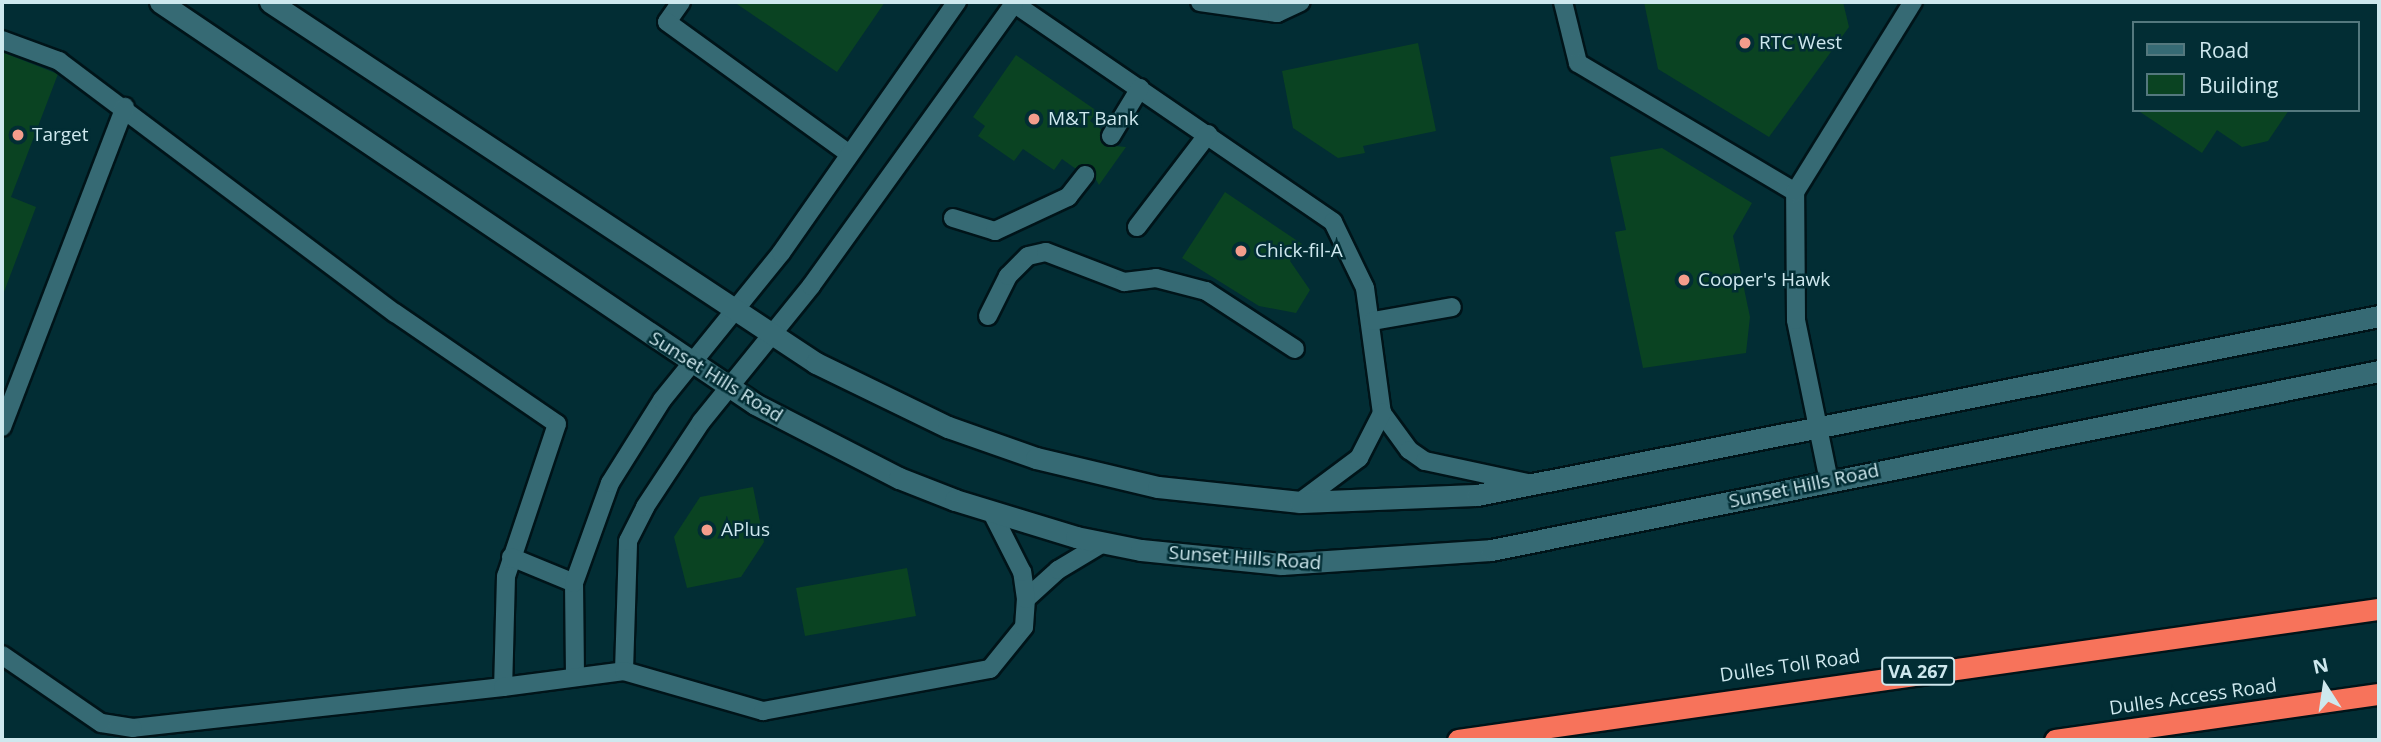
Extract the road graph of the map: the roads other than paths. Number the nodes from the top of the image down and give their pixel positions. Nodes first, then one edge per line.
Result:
1 (160, 2) edge
2 (270, 2) edge
3 (681, 2) edge
4 (957, 2) edge
5 (1013, 2) edge
6 (1200, 2) edge
7 (1301, 2) edge
8 (1563, 2) edge
9 (1913, 2) edge
10 (2, 40) edge
11 (1140, 88) junction
12 (125, 107) junction
13 (1208, 134) junction
14 (1111, 136) dead end
15 (848, 153) junction
16 (1085, 175) dead end
17 (1795, 192) junction
18 (953, 218) dead end
19 (1137, 227) dead end
20 (1452, 307) dead end
21 (733, 313) junction
22 (988, 316) dead end
23 (2379, 316) edge
24 (1373, 321) junction
25 (771, 335) junction
26 (1295, 349) dead end
27 (692, 364) junction
28 (2379, 371) edge
29 (728, 388) junction
30 (1382, 413) junction
31 (2, 427) edge
32 (1817, 428) junction
33 (1829, 481) junction
34 (1542, 485) junction
35 (1300, 502) junction
36 (992, 511) junction
37 (1103, 543) junction
38 (511, 557) junction
39 (574, 583) junction
40 (1026, 600) junction
41 (2379, 609) edge
42 (2, 655) edge
43 (624, 671) junction
44 (575, 677) junction
45 (503, 687) junction
46 (2379, 694) edge
47 (1458, 740) edge
48 (2055, 740) edge

1 - 27 main road, Sunset Hills Road
2 - 21 main road
3 - 15 lane
4 - 15 lane
5 - 11 lane
5 - 25 lane
6 - 7 lane
8 - 17 lane
9 - 17 lane
10 - 12 lane
11 - 13 lane
11 - 14 lane
12 - 31 lane
12 - 38 lane
13 - 19 lane
13 - 24 lane
15 - 21 lane
16 - 18 lane
17 - 32 lane
20 - 24 lane
21 - 25 main road
21 - 27 lane
22 - 26 lane
23 - 32 main road
24 - 30 lane
25 - 29 lane
25 - 35 main road
27 - 29 main road, Sunset Hills Road
27 - 39 lane
28 - 33 main road, Sunset Hills Road
29 - 36 main road, Sunset Hills Road
29 - 43 lane
30 - 34 lane
30 - 35 lane
32 - 33 lane
32 - 34 main road
33 - 37 main road, Sunset Hills Road
34 - 35 main road
36 - 37 main road, Sunset Hills Road
36 - 40 lane
37 - 40 lane
38 - 39 lane
38 - 45 lane
39 - 44 lane
40 - 43 lane
41 - 47 highway, Dulles Toll Road / VA 267
42 - 45 lane
43 - 44 lane
44 - 45 lane
46 - 48 highway, Dulles Access Road

